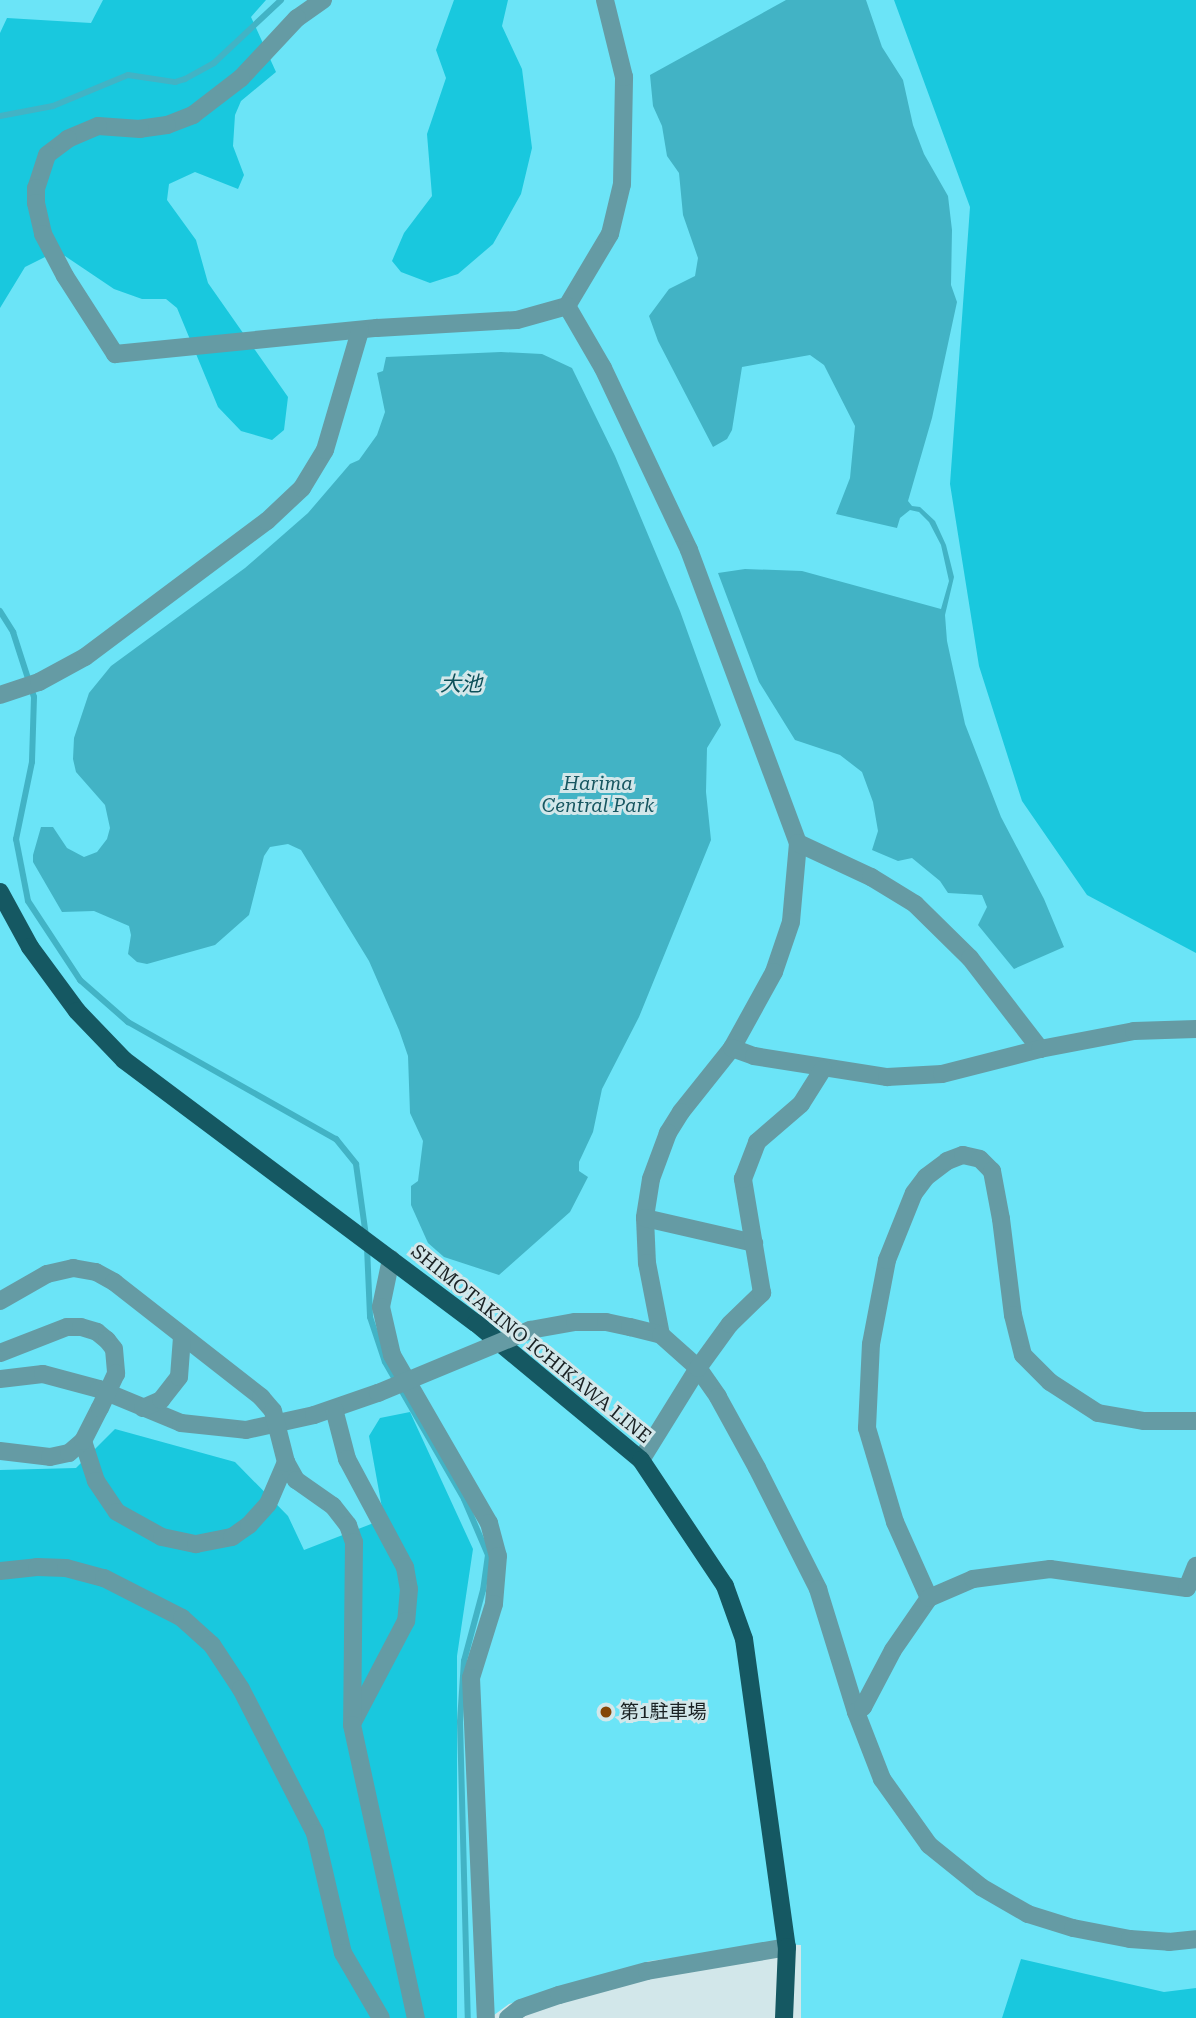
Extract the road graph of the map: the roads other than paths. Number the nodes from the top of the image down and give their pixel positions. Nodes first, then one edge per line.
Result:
1 (323, 0) edge
2 (605, 0) edge
3 (567, 306) junction
4 (360, 331) junction
5 (0, 695) edge
6 (798, 843) junction
7 (0, 892) edge
8 (1196, 1029) edge
9 (732, 1048) junction
10 (1040, 1049) junction
11 (822, 1069) junction
12 (645, 1218) junction
13 (754, 1243) junction
14 (391, 1259) junction
15 (0, 1301) edge
16 (661, 1335) junction
17 (182, 1337) junction
18 (0, 1353) edge
19 (698, 1368) junction
20 (0, 1379) edge
21 (144, 1408) junction
22 (334, 1409) junction
23 (1196, 1421) edge
24 (83, 1441) junction
25 (0, 1451) edge
26 (641, 1460) junction
27 (286, 1462) junction
28 (1196, 1566) edge
29 (0, 1571) edge
30 (929, 1598) junction
31 (856, 1713) junction
32 (352, 1725) junction
33 (1196, 1939) edge
34 (786, 1947) junction
35 (381, 2018) edge
36 (416, 2018) edge
37 (486, 2018) edge
38 (508, 2018) edge
39 (785, 2018) edge

1 - 4 street
2 - 3 street
3 - 4 street
3 - 6 street
4 - 5 street
6 - 9 street
6 - 10 street
7 - 14 main road, SHIMOTAKINO ICHIKAWA LINE
8 - 10 street
9 - 11 street
9 - 12 street
10 - 11 street
11 - 13 street
12 - 13 street
12 - 16 street
13 - 19 street
14 - 26 main road, SHIMOTAKINO ICHIKAWA LINE
14 - 37 street
15 - 17 street
16 - 19 street
16 - 22 street, bridge
17 - 21 street
17 - 27 street, bridge
18 - 24 street, bridge
19 - 26 street
19 - 31 street
20 - 21 street
21 - 22 street
22 - 32 street
23 - 30 street
24 - 25 street
24 - 27 street
26 - 34 main road, SHIMOTAKINO ICHIKAWA LINE
27 - 32 street
28 - 30 street
29 - 35 street
30 - 31 street
31 - 33 street
32 - 36 street
34 - 38 street
34 - 39 main road, SHIMOTAKINO ICHIKAWA LINE

